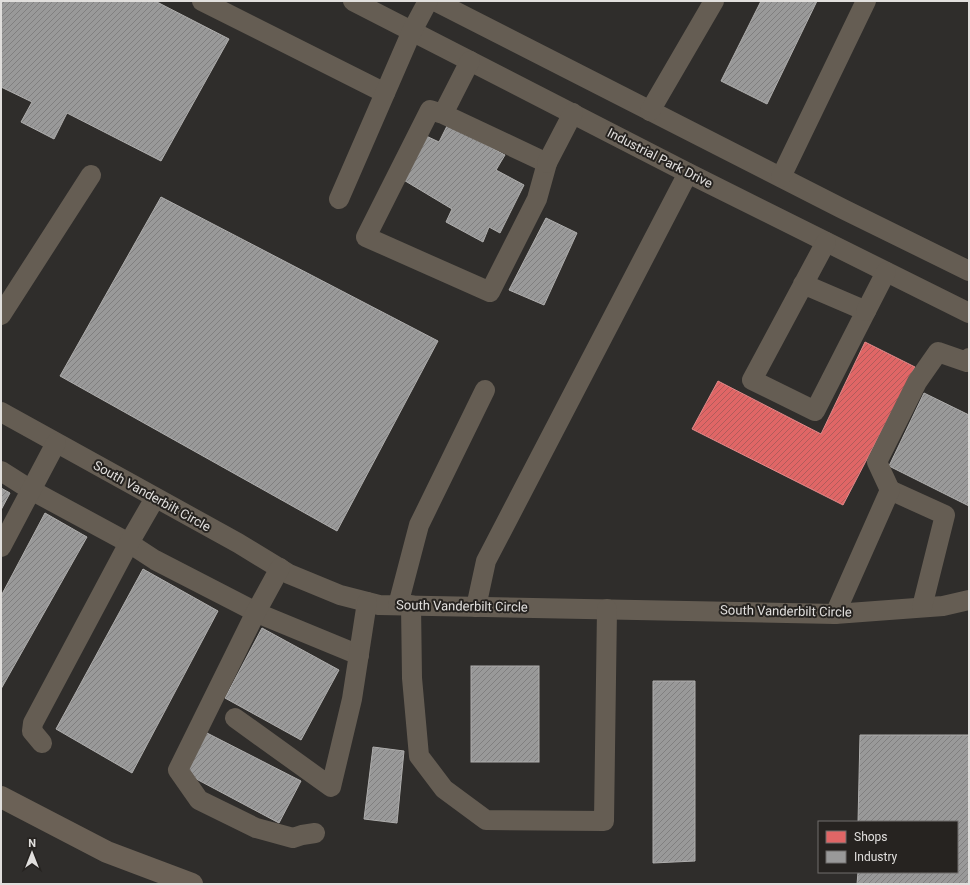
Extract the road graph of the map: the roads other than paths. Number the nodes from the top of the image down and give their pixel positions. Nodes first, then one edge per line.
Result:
1 (202, 1) edge
2 (353, 1) edge
3 (428, 1) edge
4 (435, 1) edge
5 (714, 1) edge
6 (866, 1) edge
7 (412, 31) junction
8 (470, 61) junction
9 (385, 93) junction
10 (650, 111) junction
11 (573, 113) junction
12 (443, 114) junction
13 (547, 163) junction
14 (688, 173) junction
15 (91, 175) dead end
16 (780, 177) junction
17 (339, 199) dead end
18 (826, 242) junction
19 (969, 271) edge
20 (886, 272) junction
21 (804, 284) junction
22 (866, 311) junction
23 (969, 313) edge
24 (1, 315) edge
25 (968, 361) edge
26 (485, 390) dead end
27 (1, 412) edge
28 (56, 443) junction
29 (1, 471) edge
30 (31, 490) junction
31 (890, 490) junction
32 (155, 498) junction
33 (129, 543) junction
34 (1, 547) edge
35 (280, 568) junction
36 (969, 600) edge
37 (367, 602) junction
38 (405, 605) junction
39 (476, 607) junction
40 (922, 607) junction
41 (607, 609) junction
42 (256, 612) junction
43 (835, 614) junction
44 (359, 655) junction
45 (235, 718) dead end
46 (42, 743) dead end
47 (1, 796) edge
48 (315, 833) dead end
49 (192, 884) edge

1 - 9 street
2 - 7 street, Industrial Park Drive
3 - 7 street
4 - 10 street
5 - 10 street
6 - 16 street
7 - 8 street, Industrial Park Drive
7 - 9 street
8 - 11 street, Industrial Park Drive
8 - 12 street
9 - 17 street
10 - 16 street
11 - 13 street
11 - 14 street, Industrial Park Drive
12 - 13 street
12 - 13 street
14 - 18 street, Industrial Park Drive
14 - 39 street
15 - 24 street
16 - 19 street
18 - 20 street, Industrial Park Drive
18 - 21 street
20 - 22 street
20 - 23 street, Industrial Park Drive
21 - 22 street
21 - 22 street
25 - 31 street
26 - 38 street
27 - 28 street, South Vanderbilt Circle
28 - 30 street
28 - 32 street, South Vanderbilt Circle
29 - 30 street
30 - 33 street
30 - 34 street
31 - 40 street
31 - 43 street
32 - 33 street
32 - 35 street, South Vanderbilt Circle
33 - 42 street
33 - 46 street
35 - 37 street, South Vanderbilt Circle
35 - 42 street
36 - 40 street, South Vanderbilt Circle
37 - 38 street, South Vanderbilt Circle
37 - 44 street
38 - 39 street, South Vanderbilt Circle
38 - 41 street
39 - 41 street, South Vanderbilt Circle
40 - 43 street, South Vanderbilt Circle
41 - 43 street, South Vanderbilt Circle
42 - 44 street
42 - 48 street
44 - 45 street
47 - 49 highway

